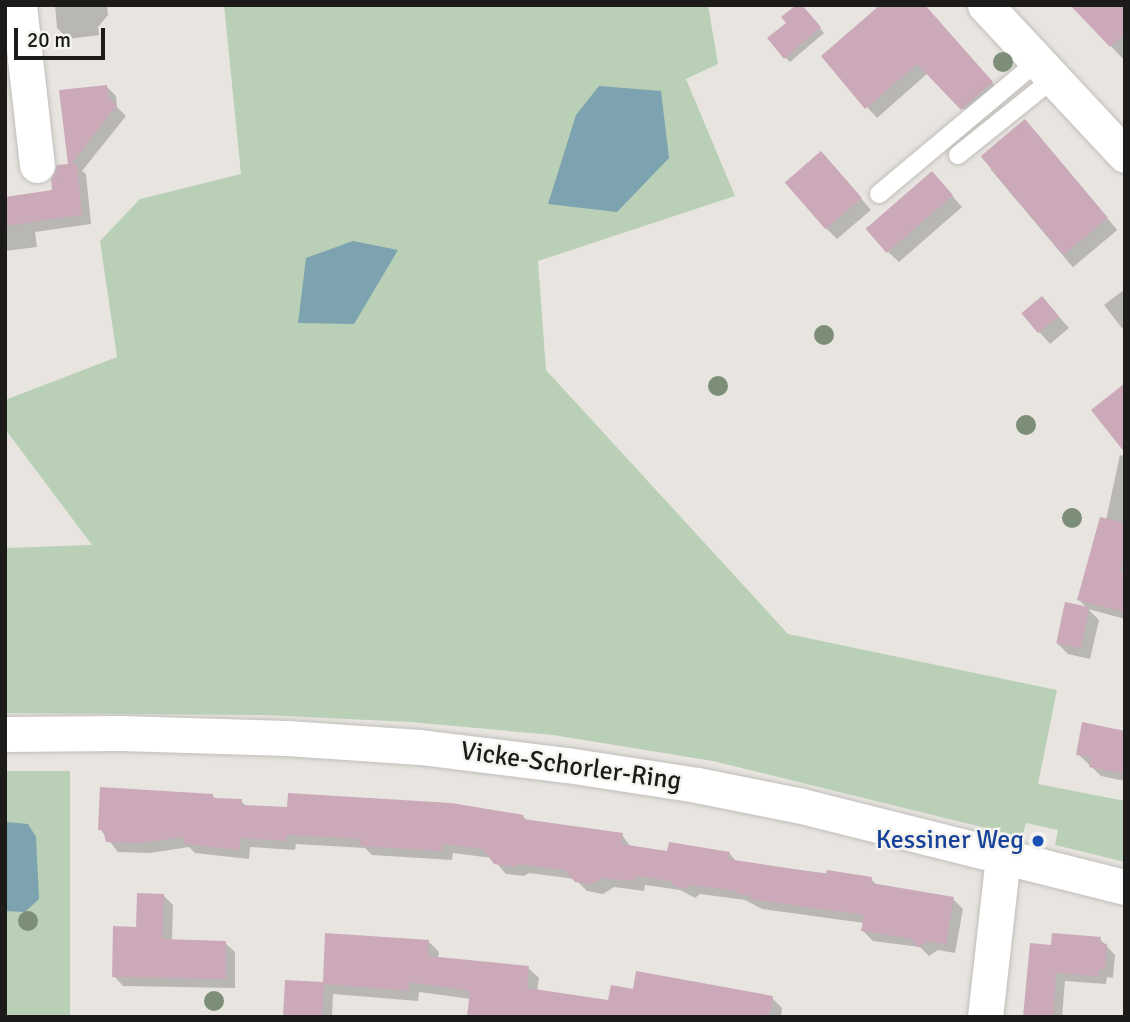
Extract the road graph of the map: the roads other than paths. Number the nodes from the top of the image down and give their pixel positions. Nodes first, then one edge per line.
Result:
1 (19, 5) edge
2 (985, 5) edge
3 (1046, 70) junction
4 (958, 155) dead end
5 (1125, 155) edge
6 (37, 165) dead end
7 (879, 194) dead end
8 (5, 734) edge
9 (1003, 856) junction
10 (1125, 887) edge
11 (985, 1017) edge

1 - 6 street
2 - 3 street
3 - 4 lane
3 - 5 street
3 - 7 lane
8 - 9 street, Vicke-Schorler-Ring
9 - 10 street, Vicke-Schorler-Ring
9 - 11 street

